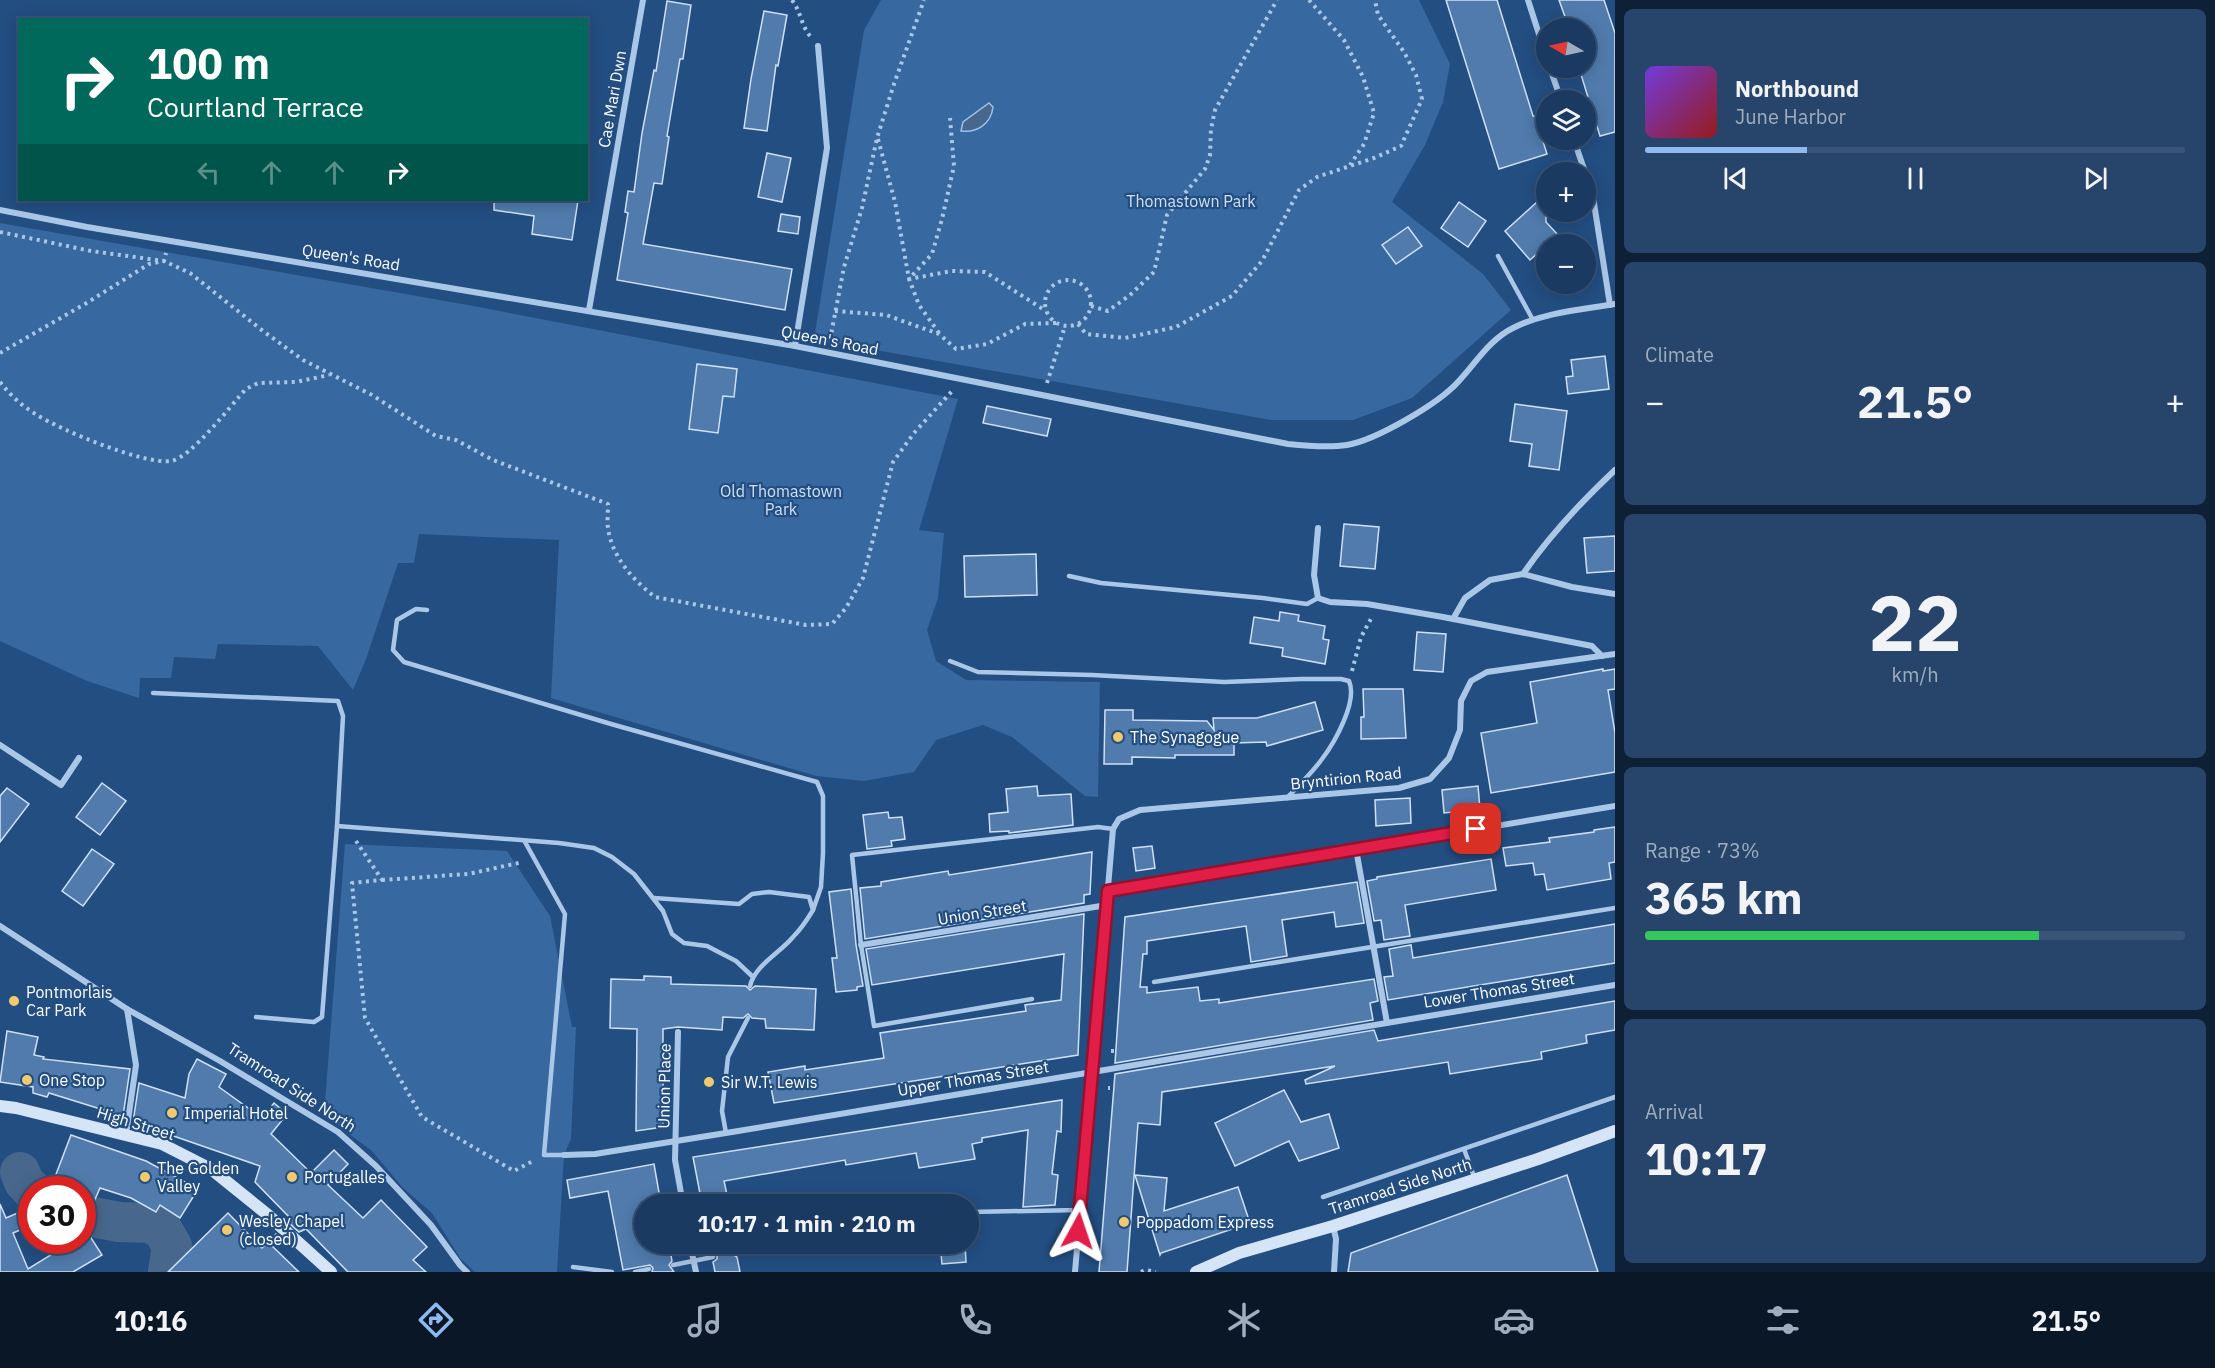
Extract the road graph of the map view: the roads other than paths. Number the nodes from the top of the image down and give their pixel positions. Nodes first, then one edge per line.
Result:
1 (644, 0) edge
2 (1528, 0) edge
3 (1536, 25) edge
4 (819, 46) road end
5 (0, 210) edge
6 (1596, 213) edge
7 (1498, 256) dead end
8 (1613, 304) edge
9 (589, 310) junction
10 (1533, 320) junction
11 (795, 346) junction
12 (1615, 470) edge
13 (1318, 528) dead end
14 (1523, 574) junction
15 (1069, 576) dead end
16 (1615, 594) edge
17 (1318, 597) junction
18 (427, 610) dead end
19 (1453, 619) junction
20 (1615, 654) edge
21 (1602, 656) junction
22 (950, 661) dead end
23 (153, 693) dead end
24 (0, 745) edge
25 (79, 758) dead end
26 (1287, 798) junction
27 (1615, 806) edge
28 (337, 826) junction
29 (1113, 829) junction
30 (525, 842) junction
31 (1356, 849) junction
32 (1108, 891) junction
33 (653, 898) junction
34 (1107, 905) junction
35 (1615, 908) edge
36 (813, 910) junction
37 (0, 926) edge
38 (861, 945) junction
39 (1373, 947) junction
40 (752, 976) junction
41 (1154, 982) dead end
42 (1615, 985) edge
43 (750, 986) dead end
44 (1032, 999) dead end
45 (127, 1009) junction
46 (256, 1017) dead end
47 (748, 1018) dead end
48 (1387, 1023) junction
49 (678, 1032) dead end
50 (1092, 1072) junction
51 (1615, 1097) edge
52 (0, 1106) edge
53 (1615, 1131) edge
54 (726, 1133) junction
55 (126, 1134) junction
56 (676, 1140) junction
57 (1464, 1149) junction
58 (564, 1155) joint
59 (1475, 1179) junction
60 (681, 1194) edge
61 (1323, 1197) dead end
62 (1080, 1210) junction
63 (979, 1212) edge
64 (1332, 1226) junction
65 (692, 1254) edge
66 (713, 1257) dead end
67 (693, 1260) junction
68 (673, 1265) dead end
69 (573, 1267) dead end
70 (649, 1269) dead end
71 (331, 1272) edge
72 (467, 1272) edge
73 (612, 1272) edge
74 (635, 1272) edge
75 (696, 1272) edge
76 (1075, 1272) edge
77 (1196, 1272) edge
78 (1334, 1272) edge

1 - 9 street, Cae Mari Dwn
2 - 3 street
4 - 11 street
5 - 9 street, Queen's Road
6 - 8 street
7 - 10 lane
8 - 10 street, Queen's Road
9 - 11 street, Queen's Road
10 - 11 street, Queen's Road
12 - 14 street
13 - 17 street
14 - 16 street
14 - 19 street
15 - 17 lane
17 - 19 street
18 - 36 lane
19 - 21 street
20 - 21 street, Bryntirion Road
21 - 26 street, Bryntirion Road
22 - 26 lane
23 - 28 lane
24 - 25 street
26 - 29 street, Bryntirion Road
27 - 31 street
28 - 30 lane
28 - 46 lane
29 - 32 street
29 - 38 lane
30 - 33 lane
30 - 58 lane
31 - 32 street
31 - 39 street
32 - 34 street
33 - 36 lane
33 - 40 lane
34 - 38 street, Union Street
34 - 50 street
35 - 39 lane
36 - 40 lane
37 - 45 street, Tramroad Side North
38 - 44 lane
39 - 41 lane
39 - 48 street
40 - 43 lane
42 - 48 street, Lower Thomas Street
45 - 55 street
45 - 72 street, Tramroad Side North
47 - 54 lane
48 - 50 street, Upper Thomas Street
49 - 56 street, Union Place
50 - 54 street, Upper Thomas Street
50 - 62 street
51 - 57 lane
52 - 55 street, High Street
53 - 59 street, Tramroad Side North
54 - 56 street, Upper Thomas Street
55 - 71 street, High Street
56 - 58 street, Upper Thomas Street
56 - 60 street, Union Place
57 - 59 lane
57 - 61 lane
59 - 64 street, Tramroad Side North
62 - 63 lane
62 - 76 street
64 - 77 street, Tramroad Side North
64 - 78 street
65 - 67 street
66 - 67 lane
67 - 68 lane
67 - 75 street
69 - 73 lane
70 - 74 lane

